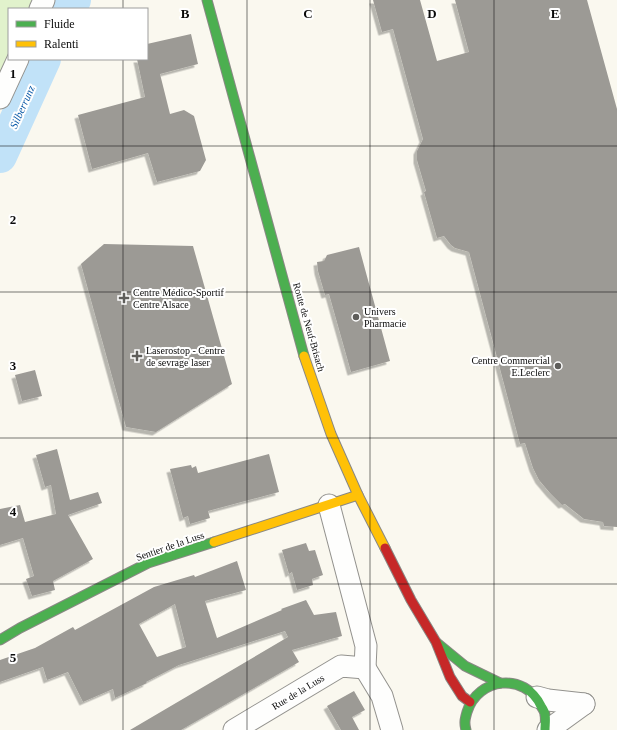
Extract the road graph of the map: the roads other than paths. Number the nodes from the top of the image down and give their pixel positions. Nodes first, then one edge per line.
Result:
1 (207, 0) edge
2 (18, 60) edge
3 (0, 98) edge
4 (358, 495) junction
5 (329, 505) junction
6 (0, 640) edge
7 (436, 642) junction
8 (365, 668) junction
9 (500, 683) junction
10 (537, 698) junction
11 (464, 721) edge
12 (234, 730) edge
13 (392, 730) edge
14 (547, 730) edge

1 - 4 main road, Route de Neuf-Brisach
2 - 3 street
4 - 5 main road, Sentier de la Luss
4 - 7 main road, Route de Neuf-Brisach
5 - 6 main road, Sentier de la Luss
5 - 8 street
7 - 9 main road, Route de Neuf-Brisach
7 - 11 main road, Route de Neuf-Brisach
8 - 12 street, Rue de la Luss
8 - 13 street
9 - 10 main road
9 - 11 main road
10 - 14 main road
10 - 14 street

